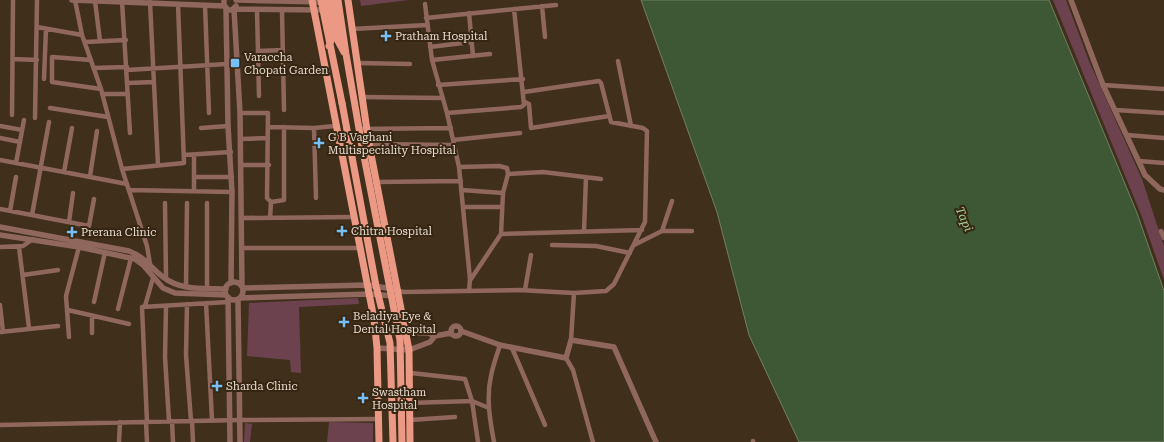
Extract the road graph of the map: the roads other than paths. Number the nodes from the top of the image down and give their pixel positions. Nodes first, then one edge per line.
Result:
1 (13, 0) edge
2 (37, 0) edge
3 (72, 0) edge
4 (75, 0) edge
5 (236, 0) edge
6 (323, 0) edge
7 (332, 0) edge
8 (338, 0) edge
9 (348, 0) edge
10 (1071, 0) edge
11 (95, 1) edge
12 (122, 1) junction
13 (313, 1) edge
14 (150, 2) junction
15 (178, 4) junction
16 (425, 4) dead end
17 (204, 5) junction
18 (225, 5) edge
19 (556, 5) dead end
20 (542, 6) junction
21 (234, 9) junction
22 (514, 9) junction
23 (257, 10) junction
24 (322, 10) junction
25 (282, 11) junction
26 (313, 11) junction
27 (469, 13) junction
28 (426, 18) junction
29 (427, 25) junction
30 (37, 27) junction
31 (46, 29) junction
32 (352, 29) junction
33 (82, 35) junction
34 (545, 37) dead end
35 (126, 40) junction
36 (85, 42) junction
37 (100, 42) junction
38 (471, 42) junction
39 (329, 46) junction
40 (430, 47) junction
41 (283, 50) junction
42 (258, 51) junction
43 (346, 54) junction
44 (490, 54) dead end
45 (473, 56) junction
46 (13, 59) junction
47 (37, 60) junction
48 (91, 60) junction
49 (432, 60) junction
50 (618, 61) dead end
51 (358, 63) junction
52 (227, 64) junction
53 (410, 64) dead end
54 (206, 66) junction
55 (179, 67) junction
56 (94, 68) junction
57 (127, 68) junction
58 (153, 69) junction
59 (336, 77) junction
60 (44, 79) dead end
61 (522, 79) junction
62 (327, 80) junction
63 (154, 82) junction
64 (128, 83) junction
65 (1103, 84) junction
66 (438, 85) junction
67 (1164, 89) edge
68 (101, 92) junction
69 (524, 92) junction
70 (128, 94) junction
71 (259, 96) dead end
72 (362, 97) junction
73 (442, 98) junction
74 (525, 102) junction
75 (50, 108) dead end
76 (284, 110) dead end
77 (1115, 110) junction
78 (209, 113) dead end
79 (240, 113) junction
80 (447, 113) junction
81 (1164, 113) edge
82 (12, 115) dead end
83 (609, 116) junction
84 (108, 117) junction
85 (35, 118) dead end
86 (24, 120) dead end
87 (49, 122) dead end
88 (0, 126) edge
89 (228, 126) junction
90 (335, 126) junction
91 (631, 126) junction
92 (269, 127) junction
93 (284, 127) junction
94 (72, 128) dead end
95 (200, 128) dead end
96 (314, 128) junction
97 (363, 128) junction
98 (451, 128) junction
99 (22, 130) junction
100 (97, 131) dead end
101 (130, 133) dead end
102 (520, 133) dead end
103 (1127, 135) junction
104 (0, 138) edge
105 (268, 138) junction
106 (1164, 138) edge
107 (241, 139) junction
108 (20, 142) junction
109 (454, 143) junction
110 (365, 145) junction
111 (231, 152) junction
112 (184, 155) junction
113 (194, 155) junction
114 (0, 160) edge
115 (1139, 161) junction
116 (1164, 162) edge
117 (16, 163) junction
118 (158, 165) junction
119 (241, 165) junction
120 (269, 165) junction
121 (40, 167) junction
122 (459, 167) junction
123 (122, 169) junction
124 (64, 172) junction
125 (508, 174) junction
126 (90, 176) junction
127 (16, 177) dead end
128 (194, 177) junction
129 (232, 177) junction
130 (586, 177) junction
131 (601, 179) dead end
132 (461, 181) junction
133 (376, 182) junction
134 (127, 184) junction
135 (129, 190) junction
136 (462, 190) junction
137 (1164, 190) edge
138 (194, 191) junction
139 (232, 192) junction
140 (73, 193) dead end
141 (503, 193) junction
142 (316, 198) dead end
143 (94, 199) dead end
144 (672, 200) dead end
145 (271, 202) junction
146 (165, 203) dead end
147 (187, 203) dead end
148 (207, 203) dead end
149 (464, 207) junction
150 (502, 207) junction
151 (0, 210) edge
152 (10, 211) junction
153 (32, 215) junction
154 (354, 216) junction
155 (242, 218) junction
156 (270, 218) junction
157 (68, 222) junction
158 (0, 227) edge
159 (642, 230) junction
160 (584, 231) junction
161 (662, 231) junction
162 (692, 231) dead end
163 (1161, 231) dead end
164 (501, 234) junction
165 (0, 235) edge
166 (1164, 238) edge
167 (33, 239) junction
168 (552, 245) dead end
169 (634, 245) junction
170 (0, 247) edge
171 (19, 247) junction
172 (79, 247) junction
173 (242, 248) junction
174 (360, 248) junction
175 (105, 252) junction
176 (630, 253) junction
177 (531, 255) dead end
178 (131, 258) junction
179 (150, 264) junction
180 (58, 270) dead end
181 (23, 275) junction
182 (153, 278) junction
183 (166, 278) junction
184 (470, 279) junction
185 (231, 283) junction
186 (368, 285) junction
187 (186, 287) junction
188 (243, 287) junction
189 (207, 288) junction
190 (525, 290) junction
191 (469, 291) junction
192 (399, 292) junction
193 (574, 293) junction
194 (370, 294) junction
195 (227, 296) junction
196 (239, 298) junction
197 (94, 302) dead end
198 (206, 303) junction
199 (187, 304) junction
200 (0, 305) edge
201 (145, 306) junction
202 (166, 306) junction
203 (118, 308) dead end
204 (68, 310) junction
205 (92, 316) junction
206 (128, 324) dead end
207 (58, 326) dead end
208 (29, 328) junction
209 (2, 332) edge
210 (376, 332) junction
211 (92, 333) dead end
212 (406, 333) junction
213 (435, 336) junction
214 (69, 337) dead end
215 (571, 340) junction
216 (500, 345) junction
217 (377, 348) junction
218 (512, 348) junction
219 (409, 350) junction
220 (566, 358) junction
221 (411, 373) junction
222 (472, 401) junction
223 (409, 404) junction
224 (489, 408) junction
225 (455, 417) dead end
226 (192, 420) junction
227 (212, 420) junction
228 (230, 420) junction
229 (240, 420) junction
230 (379, 420) junction
231 (410, 420) junction
232 (170, 421) junction
233 (120, 422) junction
234 (147, 422) junction
235 (0, 425) edge
236 (545, 425) dead end
237 (119, 442) edge
238 (147, 442) edge
239 (173, 442) edge
240 (193, 442) edge
241 (230, 442) edge
242 (240, 442) edge
243 (379, 442) edge
244 (392, 442) edge
245 (402, 442) edge
246 (410, 442) edge
247 (478, 442) edge
248 (494, 442) edge
249 (593, 442) edge
250 (656, 442) edge

1 - 46 street
2 - 30 street
3 - 4 street
4 - 11 street
4 - 33 street
5 - 13 street
5 - 21 street
6 - 13 street
6 - 24 main road
6 - 39 main road
7 - 43 main road
8 - 43 main road
9 - 32 main road
10 - 65 street
11 - 12 street
11 - 37 street
12 - 14 street
12 - 35 street
13 - 26 main road
14 - 15 street
14 - 58 street
15 - 17 street
15 - 55 street
16 - 28 street
17 - 18 street
17 - 54 street
18 - 21 street
18 - 52 street
19 - 20 street
20 - 22 street
20 - 34 street
21 - 23 street
21 - 79 street
22 - 27 street
22 - 61 street
23 - 25 street
23 - 42 street
24 - 26 street
24 - 39 main road
25 - 26 street
25 - 41 street
26 - 62 main road
27 - 28 street
27 - 38 street
28 - 29 street
29 - 32 street
29 - 40 street
30 - 31 street
30 - 47 street
31 - 33 street
31 - 60 street
32 - 51 main road
33 - 36 street
35 - 37 street
35 - 57 street
36 - 37 street
36 - 48 street
38 - 40 street
38 - 45 street
39 - 59 main road
40 - 49 street
41 - 42 street
41 - 76 street
42 - 71 street
43 - 97 main road
44 - 45 street
45 - 49 street
46 - 47 street
46 - 82 street
47 - 85 street
48 - 56 street
48 - 68 street
49 - 66 street
50 - 91 street
51 - 53 street
51 - 72 main road
52 - 54 street
52 - 89 street
54 - 55 street
54 - 78 street
55 - 58 street
55 - 112 street
56 - 57 street
56 - 68 street
57 - 58 street
57 - 64 street
58 - 63 street
59 - 62 main road
59 - 244 main road, bridge
61 - 66 street
61 - 69 street
62 - 90 main road
63 - 64 street
63 - 118 street
64 - 70 street
65 - 67 street
65 - 77 street
66 - 73 street
68 - 70 street
68 - 84 street
69 - 74 street
69 - 83 street
70 - 101 street
72 - 73 street
72 - 97 main road
73 - 80 street
74 - 80 street
74 - 83 street
75 - 84 street
77 - 81 street
77 - 103 street
79 - 92 street
79 - 107 street
80 - 98 street
83 - 91 street
84 - 123 street
86 - 99 street
87 - 121 street
88 - 99 street
89 - 95 street
89 - 111 street
90 - 96 street
90 - 154 main road
91 - 159 street
92 - 93 street
92 - 105 street
93 - 96 street
93 - 145 street
94 - 124 street
96 - 142 street
97 - 98 street
97 - 110 main road
98 - 109 street
99 - 108 street
100 - 126 street
102 - 109 street
103 - 106 street
103 - 115 street
104 - 108 street
105 - 107 street
105 - 120 street
107 - 119 street
108 - 117 street
109 - 110 street
109 - 122 street
110 - 133 main road
110 - 245 main road, bridge
111 - 113 street
111 - 129 street
112 - 113 street
112 - 118 street
113 - 128 street
114 - 117 street
115 - 116 street
115 - 137 street
117 - 121 street
118 - 123 street
119 - 120 street
119 - 155 street
120 - 145 street
121 - 124 street
121 - 153 street
122 - 125 street
122 - 132 street
123 - 134 street
124 - 126 street
125 - 130 street
125 - 141 street
126 - 134 street
127 - 152 street
128 - 129 street
128 - 138 street
129 - 139 street
130 - 131 street
130 - 160 street
132 - 133 street
132 - 136 street
133 - 192 main road
134 - 135 street
135 - 138 street
135 - 179 street
136 - 141 street
136 - 149 street
138 - 139 street
139 - 185 street
140 - 157 street
141 - 150 street
143 - 157 street
144 - 161 street
145 - 156 street
146 - 183 street
147 - 187 street
148 - 189 street
149 - 150 street
149 - 184 street
150 - 164 street
151 - 152 street
152 - 153 street
153 - 157 street
154 - 156 street
154 - 174 main road
155 - 156 street
155 - 173 street
158 - 179 street
159 - 160 street
159 - 169 street
160 - 164 street
161 - 162 street
161 - 169 street
163 - 166 street
164 - 184 street
165 - 167 street
167 - 171 street
167 - 172 street
168 - 176 street
169 - 176 street
170 - 171 street
171 - 181 street
172 - 175 street
172 - 204 street
173 - 174 street
173 - 188 street
174 - 186 main road
175 - 178 street
175 - 197 street
176 - 193 street
177 - 190 street
178 - 182 street
178 - 203 street
179 - 183 street
180 - 181 street
181 - 208 street
182 - 195 street
182 - 201 street
183 - 187 street
184 - 191 street
185 - 188 street
185 - 195 street
186 - 188 street
186 - 192 street
186 - 194 main road
187 - 189 street
188 - 196 street
189 - 195 street
190 - 191 street
190 - 193 street
191 - 192 street
192 - 194 street
192 - 212 main road
193 - 215 street
194 - 196 street
194 - 210 main road
195 - 196 street
195 - 198 street
195 - 228 street
196 - 229 street
198 - 199 street
198 - 227 street
199 - 202 street
199 - 226 street
200 - 209 street
201 - 202 street
201 - 234 street
202 - 232 street
204 - 205 street
204 - 214 street
205 - 206 street
205 - 211 street
207 - 208 street
208 - 209 street
210 - 212 street
210 - 217 main road
212 - 213 street
212 - 219 main road
213 - 216 street
213 - 219 street
215 - 220 street
215 - 250 street
216 - 218 street
216 - 224 street
217 - 219 street
217 - 230 main road
218 - 220 street
218 - 236 street
219 - 221 main road
220 - 249 street
221 - 222 street
221 - 223 main road
222 - 223 street
222 - 224 street
222 - 247 street
223 - 231 main road
224 - 248 street
225 - 231 street
226 - 227 street
226 - 232 street
226 - 240 street
227 - 228 street
228 - 229 street
228 - 241 street
229 - 230 street
229 - 242 street
230 - 243 main road
231 - 246 main road
232 - 234 street
232 - 239 street
233 - 234 street
233 - 235 street
233 - 237 street
234 - 238 street

